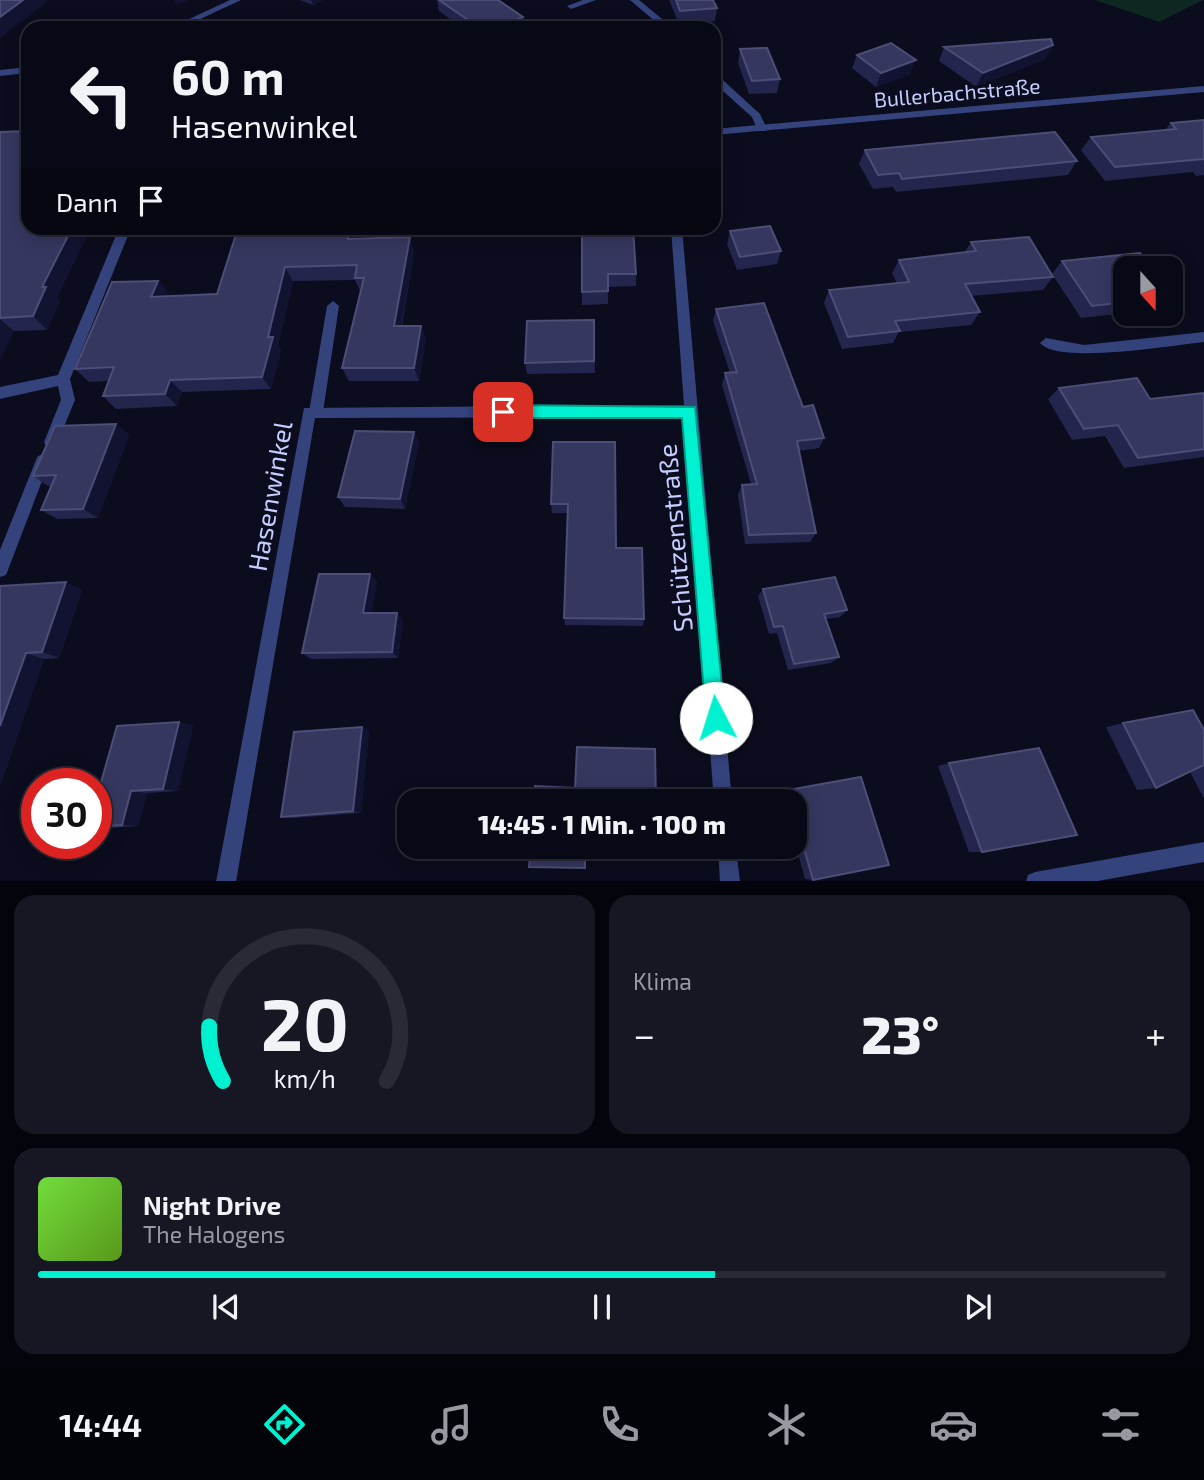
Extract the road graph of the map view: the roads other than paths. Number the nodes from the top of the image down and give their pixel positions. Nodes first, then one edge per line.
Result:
1 (237, 0) edge
2 (592, 0) edge
3 (634, 0) edge
4 (571, 6) dead end
5 (190, 21) edge
6 (660, 21) edge
7 (21, 71) edge
8 (0, 74) edge
9 (721, 85) edge
10 (1204, 89) edge
11 (762, 129) junction
12 (721, 132) edge
13 (122, 235) edge
14 (677, 235) edge
15 (333, 306) dead end
16 (1204, 337) edge
17 (1046, 343) dead end
18 (63, 379) junction
19 (0, 393) edge
20 (690, 411) junction
21 (316, 412) junction
22 (0, 570) edge
23 (722, 789) edge
24 (1204, 852) edge
25 (728, 859) edge
26 (226, 881) edge
27 (730, 881) edge
28 (1035, 881) edge

1 - 5 street
2 - 4 street
3 - 6 street
7 - 8 street
9 - 11 street
10 - 11 street, Bullerbachstraße
11 - 12 street, Bullerbachstraße
13 - 18 street
14 - 20 street, Schützenstraße
15 - 21 street
16 - 17 street
18 - 19 street
18 - 22 street
20 - 21 street, Hasenwinkel
20 - 23 street, Schützenstraße
21 - 26 street, Hasenwinkel
24 - 28 street
25 - 27 street

